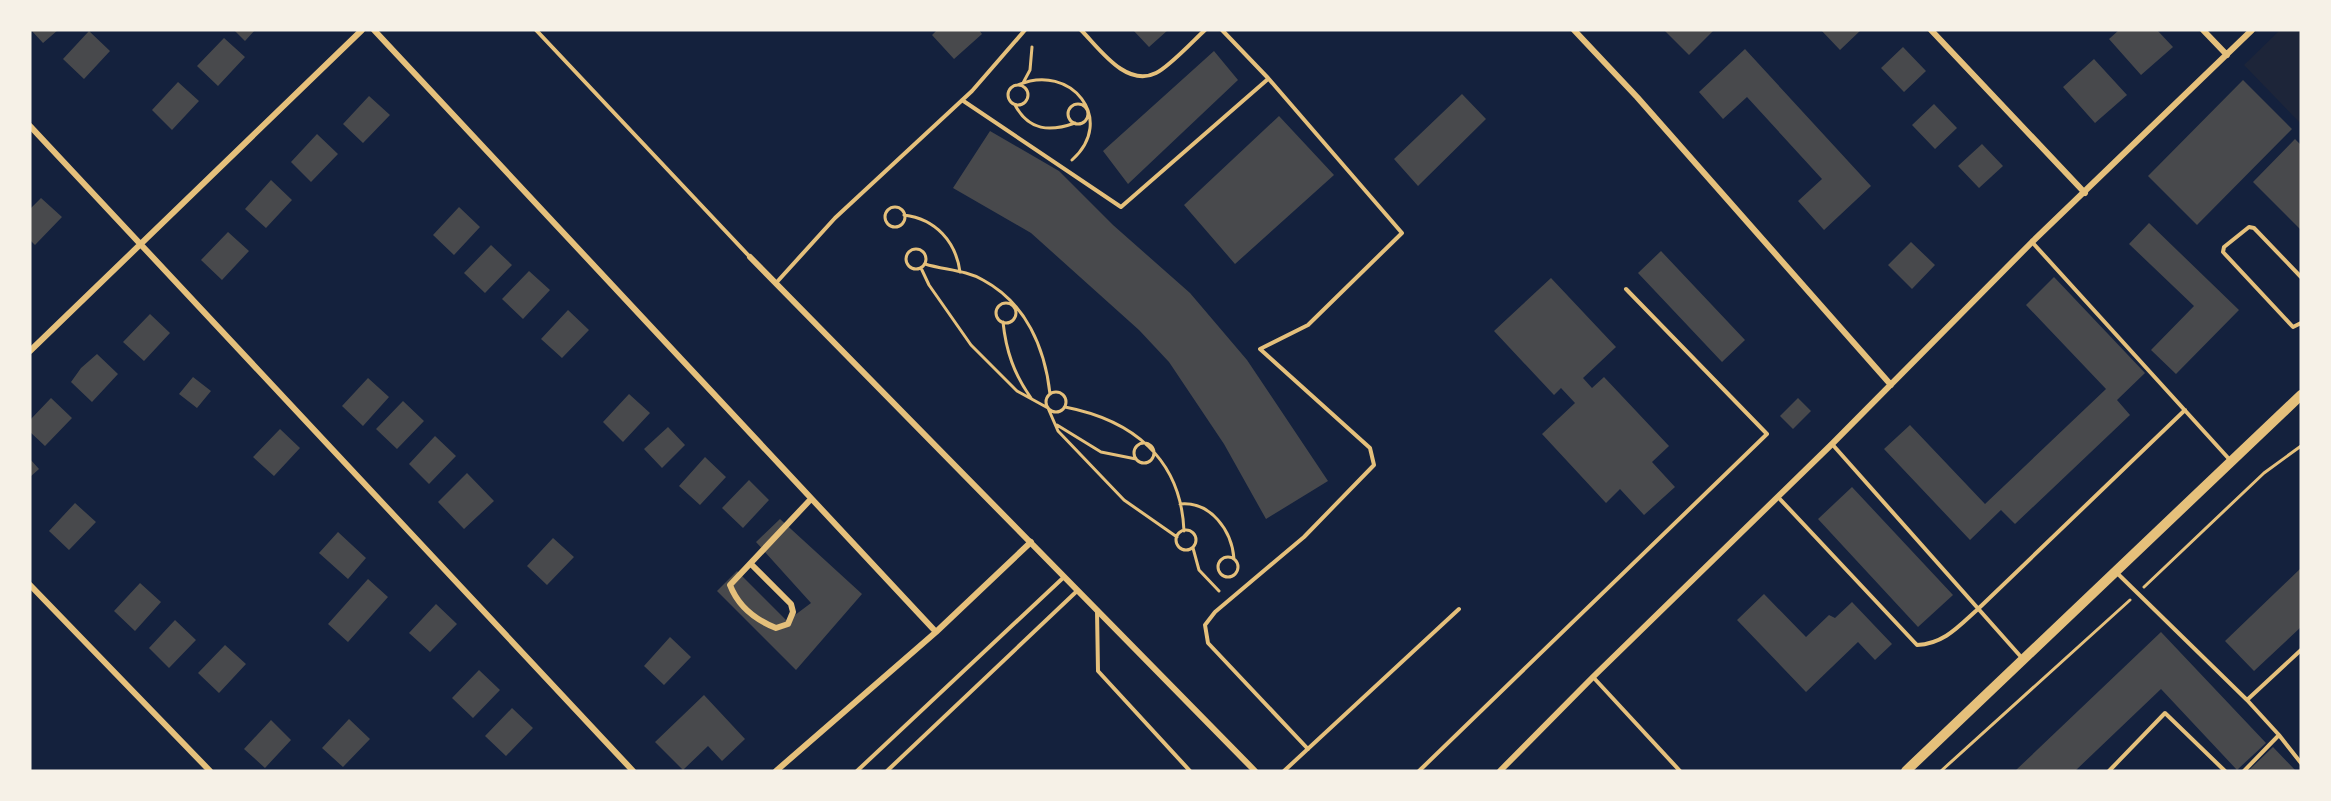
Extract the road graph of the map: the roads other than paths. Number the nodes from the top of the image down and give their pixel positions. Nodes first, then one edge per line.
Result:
1 (362, 30) edge
2 (374, 30) edge
3 (537, 30) edge
4 (1025, 30) edge
5 (1081, 30) edge
6 (1205, 30) edge
7 (1222, 30) edge
8 (1574, 30) edge
9 (1931, 30) edge
10 (2203, 30) edge
11 (2252, 30) edge
12 (2227, 55) junction
13 (1268, 78) junction
14 (962, 100) junction
15 (30, 126) edge
16 (2085, 193) junction
17 (2032, 242) junction
18 (141, 246) junction
19 (750, 257) joint
20 (2301, 277) edge
21 (775, 284) junction
22 (1626, 290) dead end
23 (2301, 323) edge
24 (30, 351) edge
25 (1891, 385) junction
26 (2301, 395) edge
27 (2185, 410) junction
28 (1832, 444) junction
29 (2231, 460) junction
30 (1778, 497) junction
31 (810, 500) junction
32 (1031, 542) junction
33 (751, 564) junction
34 (2114, 570) junction
35 (1064, 577) junction
36 (30, 585) edge
37 (1078, 590) junction
38 (1459, 609) dead end
39 (1978, 609) junction
40 (1097, 610) junction
41 (936, 632) junction
42 (2301, 650) edge
43 (2022, 659) junction
44 (1593, 677) junction
45 (2247, 700) junction
46 (2279, 735) junction
47 (1308, 749) junction
48 (2301, 763) edge
49 (1911, 769) edge
50 (210, 771) edge
51 (633, 771) edge
52 (776, 771) edge
53 (857, 771) edge
54 (887, 771) edge
55 (1190, 771) edge
56 (1255, 771) edge
57 (1284, 771) edge
58 (1419, 771) edge
59 (1500, 771) edge
60 (1680, 771) edge
61 (2109, 771) edge
62 (2225, 771) edge
63 (2244, 771) edge

1 - 18 street
2 - 31 street
3 - 19 lane
4 - 14 lane
5 - 6 lane
7 - 13 lane
8 - 25 street
9 - 16 street
10 - 12 street
11 - 12 street
12 - 16 street
13 - 14 lane
13 - 47 lane
14 - 21 lane
15 - 18 street
16 - 17 street
17 - 25 street
17 - 27 lane
18 - 24 street
18 - 51 street
19 - 21 street
20 - 23 lane
21 - 32 street
22 - 58 lane
25 - 28 street
26 - 29 main road
27 - 29 lane
27 - 39 lane
28 - 30 street
28 - 39 lane
29 - 34 main road
30 - 39 lane
30 - 44 street
31 - 33 street
31 - 41 street
32 - 35 street
32 - 41 street
33 - 33 street
34 - 43 main road
34 - 45 lane
35 - 37 street
35 - 53 lane
36 - 50 street
37 - 40 street
37 - 54 lane
38 - 47 lane
39 - 43 lane
40 - 55 lane
40 - 56 street
41 - 52 street
42 - 45 lane
43 - 49 main road
44 - 59 street
44 - 60 lane
45 - 46 lane
46 - 48 lane
46 - 63 lane
47 - 57 lane
61 - 62 lane

